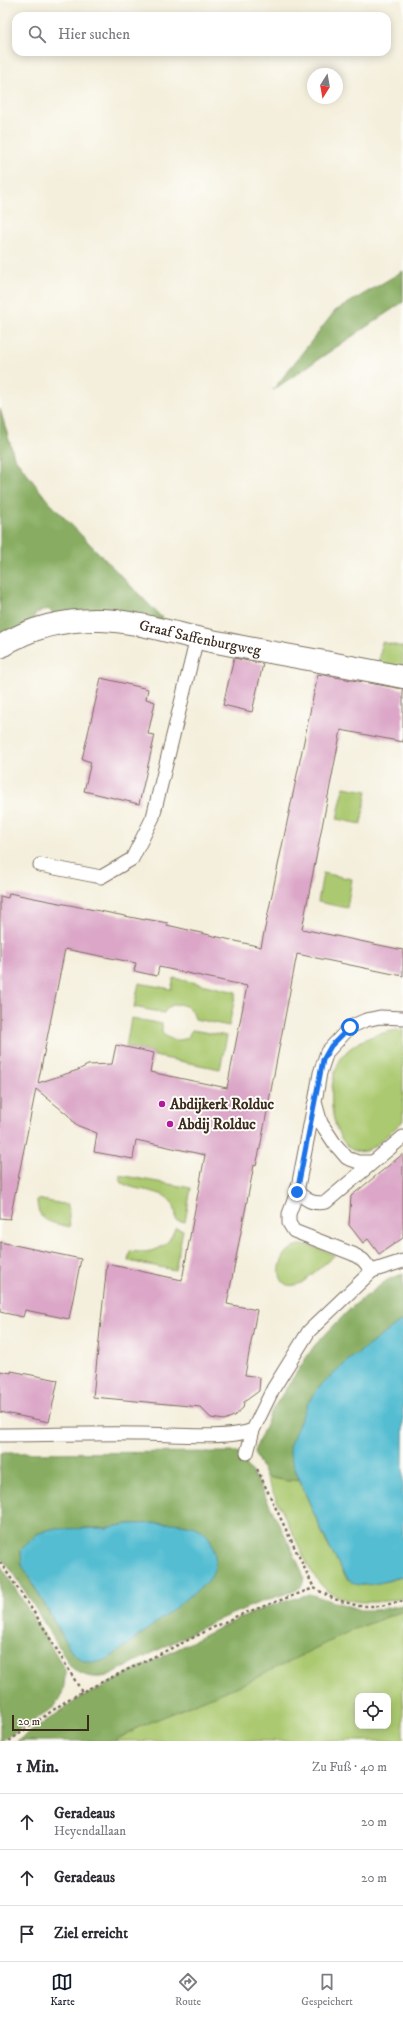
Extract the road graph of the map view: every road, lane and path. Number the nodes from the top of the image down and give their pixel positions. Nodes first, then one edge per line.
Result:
1 (197, 638) junction
2 (0, 647) edge
3 (403, 677) edge
4 (40, 865) dead end
5 (403, 1018) edge
6 (315, 1102) junction
7 (403, 1137) edge
8 (373, 1162) junction
9 (297, 1192) junction
10 (403, 1261) edge
11 (372, 1271) junction
12 (253, 1430) junction
13 (0, 1436) edge
14 (247, 1453) joint
15 (0, 1562) edge
16 (314, 1588) junction
17 (403, 1601) edge
18 (82, 1692) junction
19 (9, 1741) edge

1 - 2 street, Graaf Saffenburgweg
1 - 3 street, Graaf Saffenburgweg
1 - 4 lane
5 - 6 lane
6 - 8 lane
6 - 9 lane
7 - 8 lane
8 - 9 lane
9 - 11 lane
10 - 11 lane
11 - 12 lane
12 - 13 lane
12 - 14 lane
14 - 16 path
15 - 18 path
16 - 17 path
16 - 18 path
18 - 19 path

